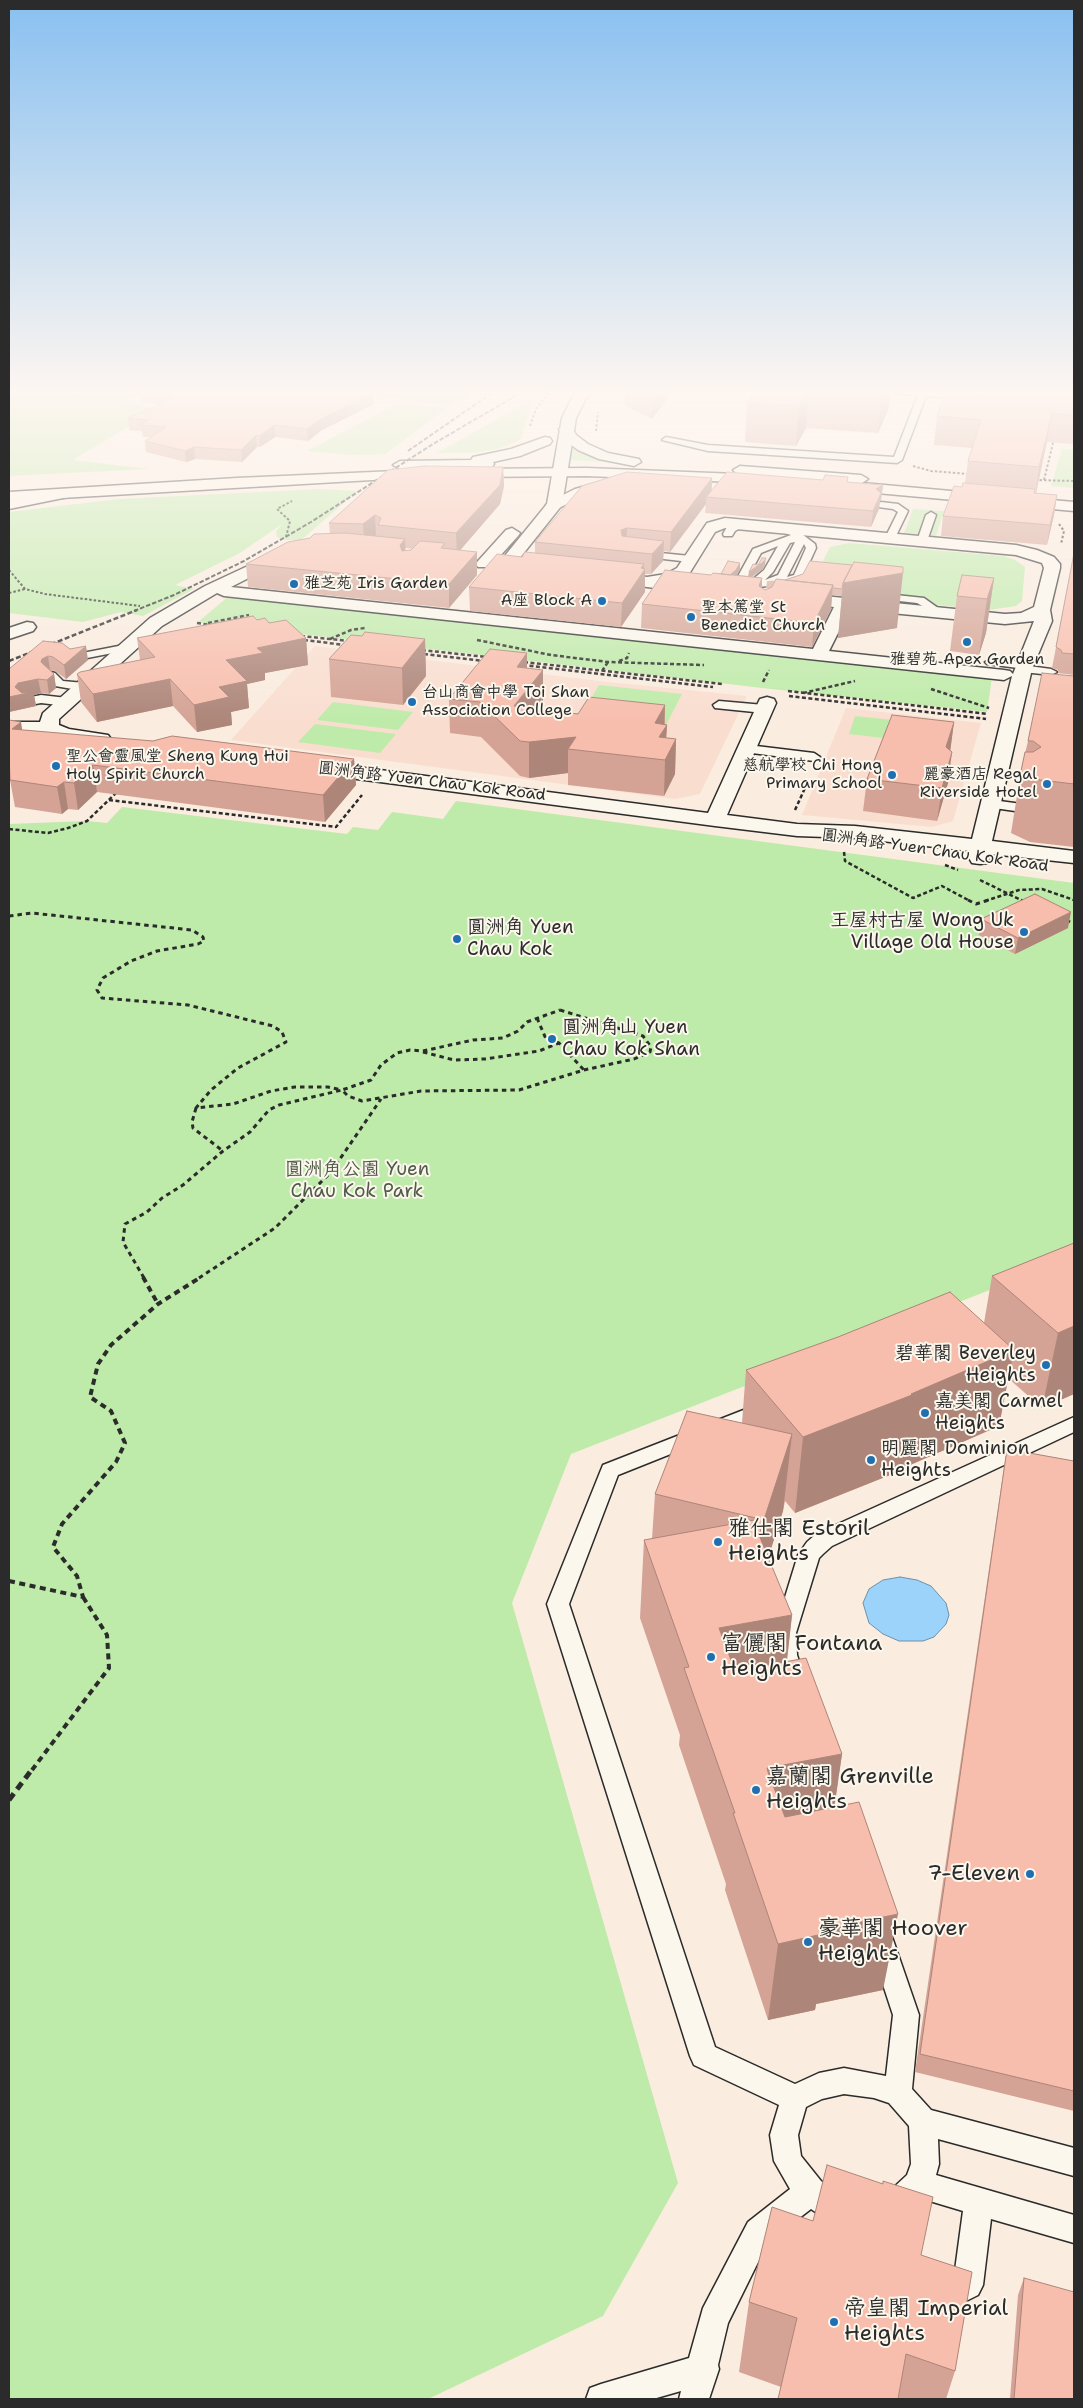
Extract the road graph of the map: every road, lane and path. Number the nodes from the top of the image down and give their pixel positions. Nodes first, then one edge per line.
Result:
1 (32, 500) edge
2 (555, 500) edge
3 (561, 500) edge
4 (1000, 500) edge
5 (295, 501) dead end
6 (9, 505) edge
7 (554, 505) junction
8 (881, 505) edge
9 (1074, 507) edge
10 (932, 515) dead end
11 (525, 518) dead end
12 (1060, 518) dead end
13 (776, 527) junction
14 (798, 535) junction
15 (890, 538) junction
16 (786, 541) junction
17 (922, 541) junction
18 (290, 546) joint
19 (1060, 546) dead end
20 (626, 552) edge
21 (690, 559) junction
22 (506, 566) junction
23 (523, 568) edge
24 (9, 570) edge
25 (590, 575) edge
26 (754, 583) junction
27 (735, 585) junction
28 (712, 587) junction
29 (25, 589) junction
30 (652, 590) junction
31 (224, 591) dead end
32 (9, 593) edge
33 (466, 601) dead end
34 (844, 603) junction
35 (145, 607) dead end
36 (1042, 610) junction
37 (256, 614) dead end
38 (455, 615) junction
39 (993, 618) junction
40 (189, 622) dead end
41 (204, 624) junction
42 (214, 625) edge
43 (27, 627) dead end
44 (196, 627) edge
45 (366, 628) dead end
46 (216, 629) edge
47 (9, 634) edge
48 (301, 636) edge
49 (294, 639) edge
50 (330, 639) junction
51 (357, 642) edge
52 (1032, 643) junction
53 (129, 646) junction
54 (354, 646) edge
55 (421, 650) dead end
56 (423, 654) edge
57 (819, 654) junction
58 (488, 657) edge
59 (72, 658) edge
60 (516, 661) edge
61 (492, 662) edge
62 (608, 662) dead end
63 (991, 662) dead end
64 (521, 665) edge
65 (1024, 667) junction
66 (602, 671) junction
67 (51, 675) edge
68 (1004, 675) dead end
69 (1053, 677) edge
70 (862, 681) dead end
71 (730, 685) dead end
72 (84, 687) junction
73 (718, 688) dead end
74 (928, 688) dead end
75 (785, 691) dead end
76 (802, 693) junction
77 (787, 696) dead end
78 (26, 702) edge
79 (66, 702) junction
80 (719, 705) dead end
81 (766, 706) joint
82 (1003, 714) junction
83 (992, 720) dead end
84 (9, 728) edge
85 (49, 728) junction
86 (122, 742) edge
87 (748, 749) junction
88 (814, 756) dead end
89 (305, 766) edge
90 (123, 786) edge
91 (805, 788) dead end
92 (365, 791) dead end
93 (109, 800) junction
94 (992, 804) junction
95 (1022, 808) edge
96 (715, 820) junction
97 (794, 824) junction
98 (9, 829) edge
99 (844, 849) dead end
100 (1074, 857) edge
101 (979, 861) junction
102 (1074, 870) edge
103 (1009, 894) junction
104 (1074, 900) edge
105 (1029, 904) edge
106 (9, 916) edge
107 (1065, 920) edge
108 (1074, 924) edge
109 (537, 1018) junction
110 (559, 1043) junction
111 (423, 1051) junction
112 (584, 1070) junction
113 (342, 1090) junction
114 (381, 1099) junction
115 (196, 1108) junction
116 (222, 1151) junction
117 (158, 1304) junction
118 (783, 1401) edge
119 (1074, 1424) edge
120 (9, 1581) edge
121 (83, 1597) junction
122 (801, 1701) edge
123 (9, 1800) edge
124 (875, 1923) edge
125 (898, 2093) junction
126 (795, 2098) junction
127 (923, 2122) junction
128 (1074, 2162) edge
129 (919, 2184) junction
130 (811, 2192) junction
131 (979, 2201) junction
132 (1074, 2229) edge
133 (968, 2285) edge
134 (704, 2369) junction
135 (601, 2399) edge
136 (694, 2399) edge

1 - 6 main road
2 - 7 main road
3 - 7 main road
4 - 9 main road
5 - 18 path
7 - 22 main road
8 - 15 lane
10 - 17 lane
11 - 22 main road
12 - 19 path
13 - 14 lane
13 - 15 main road
13 - 21 main road
14 - 16 lane
14 - 26 lane
15 - 17 main road
16 - 26 lane
16 - 27 lane
17 - 36 main road
18 - 53 main road
20 - 21 lane
21 - 30 main road
22 - 23 main road
24 - 29 path
25 - 30 main road
26 - 27 lane
27 - 28 lane
28 - 30 main road
28 - 34 main road
29 - 32 path
29 - 35 path
31 - 38 main road
33 - 38 main road
34 - 39 main road
34 - 57 main road
36 - 39 main road
36 - 52 main road
37 - 41 path
38 - 57 main road
39 - 52 main road
40 - 41 path
41 - 42 path
43 - 47 main road
44 - 46 path
45 - 50 path
48 - 50 path
49 - 54 path
50 - 51 path
52 - 65 main road
53 - 59 lane
53 - 72 main road
55 - 58 path
56 - 61 path
57 - 68 main road
60 - 66 path
62 - 66 path
63 - 65 lane
64 - 73 path
65 - 69 lane
65 - 82 main road
66 - 71 path
67 - 72 lane
70 - 76 path
72 - 79 main road
74 - 82 path
75 - 76 path
76 - 82 path
77 - 83 path
78 - 79 lane
79 - 85 main road
80 - 81 lane
81 - 87 main road
82 - 94 main road
84 - 85 main road
85 - 86 main road
87 - 88 lane
87 - 96 main road
89 - 96 main road, 圓洲角路 Yuen Chau Kok Road
90 - 93 path
91 - 97 path
92 - 93 path
93 - 98 path
94 - 95 lane
94 - 101 main road
96 - 97 main road, 圓洲角路 Yuen Chau Kok Road
97 - 101 main road, 圓洲角路 Yuen Chau Kok Road
99 - 103 path
100 - 101 main road, 圓洲角路 Yuen Chau Kok Road
101 - 102 main road, 圓洲角路 Yuen Chau Kok Road
101 - 103 path
103 - 104 path
103 - 105 path
106 - 115 path
107 - 108 path
109 - 110 path
109 - 111 path
109 - 112 path
110 - 111 path
110 - 112 path
111 - 113 path
112 - 114 path
113 - 114 path
113 - 115 path
113 - 116 path
114 - 117 path
115 - 116 path
116 - 117 path
117 - 121 path
118 - 126 lane
119 - 122 lane
120 - 121 path
121 - 123 path
124 - 125 lane
125 - 126 lane
125 - 127 lane
126 - 130 lane
127 - 128 lane
127 - 129 lane
129 - 130 lane
129 - 131 lane
130 - 134 lane
131 - 132 lane
131 - 133 lane
134 - 135 lane
134 - 136 lane

